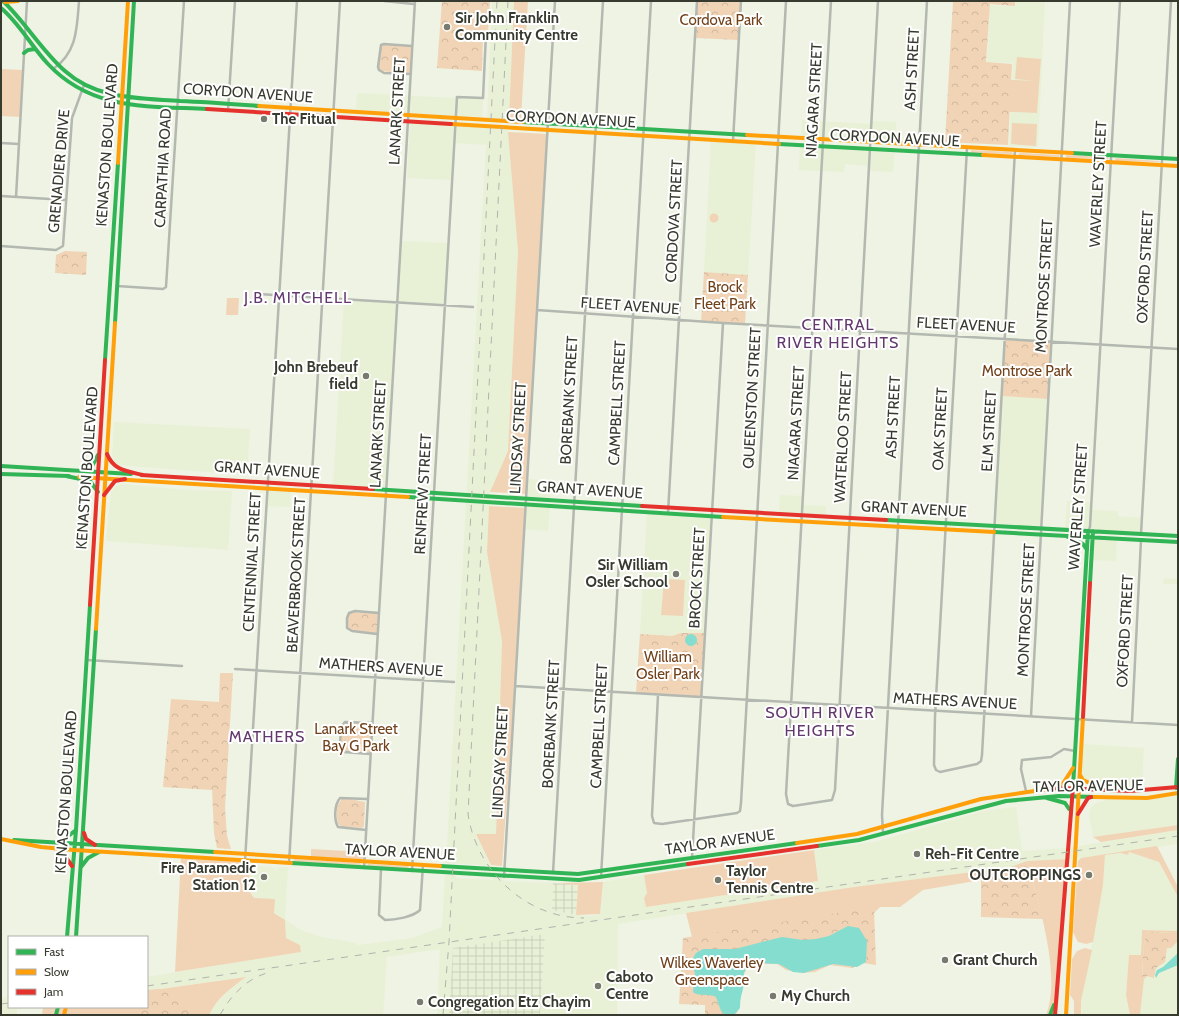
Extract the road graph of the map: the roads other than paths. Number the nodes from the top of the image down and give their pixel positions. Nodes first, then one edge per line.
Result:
1 (18, 1) edge
2 (27, 1) edge
3 (79, 1) edge
4 (128, 1) edge
5 (134, 1) edge
6 (184, 1) edge
7 (235, 1) edge
8 (297, 1) edge
9 (340, 1) edge
10 (384, 1) edge
11 (555, 1) edge
12 (603, 1) edge
13 (652, 1) edge
14 (697, 1) edge
15 (742, 1) edge
16 (786, 1) edge
17 (831, 1) edge
18 (878, 1) edge
19 (927, 1) edge
20 (1070, 1) edge
21 (1120, 1) edge
22 (1171, 1) edge
23 (4, 2) edge
24 (414, 2) edge
25 (1, 8) edge
26 (18, 15) junction
27 (14, 20) junction
28 (26, 23) junction
29 (486, 34) dead end
30 (26, 35) junction
31 (38, 40) junction
32 (32, 44) junction
33 (412, 46) junction
34 (35, 49) junction
35 (24, 53) junction
36 (58, 66) junction
37 (53, 69) junction
38 (410, 74) junction
39 (84, 85) junction
40 (81, 91) junction
41 (125, 97) junction
42 (178, 101) junction
43 (124, 104) junction
44 (229, 104) junction
45 (177, 107) junction
46 (291, 108) junction
47 (228, 111) junction
48 (334, 111) junction
49 (290, 115) junction
50 (408, 115) junction
51 (333, 117) junction
52 (456, 118) junction
53 (408, 122) junction
54 (548, 123) junction
55 (456, 124) junction
56 (596, 126) junction
57 (644, 129) junction
58 (547, 130) junction
59 (596, 132) junction
60 (690, 132) junction
61 (734, 134) junction
62 (644, 135) junction
63 (779, 137) junction
64 (689, 138) junction
65 (823, 139) junction
66 (733, 141) junction
67 (870, 142) junction
68 (1, 143) edge
69 (19, 144) junction
70 (778, 144) junction
71 (919, 145) junction
72 (822, 146) junction
73 (967, 148) junction
74 (870, 149) junction
75 (1015, 150) junction
76 (918, 151) junction
77 (1062, 153) junction
78 (967, 154) junction
79 (1112, 155) junction
80 (1015, 157) junction
81 (1162, 158) junction
82 (1062, 159) junction
83 (1178, 159) edge
84 (1111, 162) junction
85 (1162, 165) junction
86 (1178, 166) edge
87 (1, 196) edge
88 (16, 197) junction
89 (66, 200) junction
90 (1, 246) edge
91 (117, 286) junction
92 (258, 294) dead end
93 (280, 295) junction
94 (323, 298) junction
95 (397, 302) junction
96 (445, 305) junction
97 (473, 307) dead end
98 (537, 310) junction
99 (585, 314) junction
100 (633, 316) junction
101 (679, 320) junction
102 (723, 323) junction
103 (767, 325) junction
104 (812, 327) junction
105 (860, 330) junction
106 (908, 333) junction
107 (957, 336) junction
108 (1005, 338) junction
109 (1052, 341) junction
110 (1101, 344) junction
111 (1152, 347) junction
112 (1178, 348) edge
113 (101, 439) junction
114 (106, 452) junction
115 (1, 466) edge
116 (80, 471) junction
117 (99, 472) junction
118 (105, 472) junction
119 (1, 474) edge
120 (143, 475) junction
121 (66, 476) junction
122 (99, 479) junction
123 (104, 479) junction
124 (125, 479) junction
125 (268, 482) junction
126 (312, 485) junction
127 (267, 489) junction
128 (386, 490) junction
129 (312, 491) junction
130 (98, 492) junction
131 (434, 492) junction
132 (103, 496) junction
133 (385, 496) junction
134 (526, 498) junction
135 (434, 499) junction
136 (574, 501) junction
137 (526, 504) junction
138 (622, 504) junction
139 (669, 506) junction
140 (574, 507) junction
141 (622, 510) junction
142 (712, 510) junction
143 (757, 512) junction
144 (668, 513) junction
145 (802, 515) junction
146 (712, 516) junction
147 (850, 518) junction
148 (757, 519) junction
149 (898, 520) junction
150 (801, 522) junction
151 (946, 523) junction
152 (849, 524) junction
153 (898, 526) junction
154 (994, 526) junction
155 (1041, 528) junction
156 (946, 530) junction
157 (1088, 531) junction
158 (1093, 531) junction
159 (994, 532) junction
160 (1041, 534) junction
161 (1141, 534) junction
162 (1065, 536) junction
163 (1178, 536) edge
164 (1090, 537) junction
165 (1141, 540) junction
166 (1178, 542) edge
167 (1087, 550) junction
168 (379, 613) junction
169 (377, 634) junction
170 (87, 660) junction
171 (93, 660) junction
172 (182, 666) dead end
173 (235, 669) dead end
174 (256, 670) junction
175 (301, 673) junction
176 (374, 678) junction
177 (423, 680) junction
178 (454, 682) dead end
179 (515, 686) junction
180 (564, 688) junction
181 (612, 691) junction
182 (658, 695) junction
183 (701, 698) junction
184 (746, 701) junction
185 (791, 703) junction
186 (839, 706) junction
187 (888, 709) junction
188 (935, 711) junction
189 (984, 714) junction
190 (1031, 716) junction
191 (1078, 719) junction
192 (1083, 720) junction
193 (1132, 722) junction
194 (372, 723) junction
195 (1178, 725) edge
196 (1075, 751) junction
197 (370, 754) junction
198 (1178, 759) edge
199 (1074, 765) junction
200 (1080, 775) junction
201 (1177, 787) edge
202 (1059, 788) junction
203 (1072, 788) junction
204 (1079, 789) junction
205 (1103, 790) junction
206 (1026, 791) junction
207 (1177, 793) edge
208 (1071, 795) junction
209 (1078, 795) junction
210 (1093, 796) junction
211 (1044, 797) junction
212 (367, 799) junction
213 (1070, 811) junction
214 (1077, 815) junction
215 (694, 819) junction
216 (882, 828) junction
217 (76, 830) junction
218 (366, 830) junction
219 (83, 831) junction
220 (883, 834) junction
221 (1, 839) edge
222 (59, 843) junction
223 (796, 843) junction
224 (75, 844) junction
225 (82, 845) junction
226 (95, 845) junction
227 (60, 849) junction
228 (74, 850) junction
229 (82, 850) junction
230 (787, 851) junction
231 (99, 852) junction
232 (245, 854) junction
233 (290, 857) junction
234 (692, 858) junction
235 (245, 861) junction
236 (364, 862) junction
237 (288, 863) junction
238 (412, 865) junction
239 (423, 865) junction
240 (72, 866) junction
241 (81, 868) junction
242 (364, 868) junction
243 (381, 869) junction
244 (505, 870) junction
245 (412, 871) junction
246 (601, 871) junction
247 (423, 872) junction
248 (553, 873) junction
249 (504, 877) junction
250 (602, 877) junction
251 (68, 936) edge
252 (76, 936) edge
253 (1056, 1000) junction
254 (1050, 1015) edge
255 (1054, 1015) edge
256 (1066, 1015) edge

1 - 23 main road
2 - 28 street
3 - 36 street
4 - 41 main road, KENASTON BOULEVARD
5 - 41 main road, KENASTON BOULEVARD
6 - 42 street, CARPATHIA ROAD
7 - 44 street
8 - 46 street, CENTENNIAL STREET
9 - 48 street, BEAVERBROOK STREET
10 - 24 street
11 - 54 street, LINDSAY STREET
12 - 56 street, BOREBANK STREET
13 - 57 street, CAMPBELL STREET
14 - 60 street, CORDOVA STREET
15 - 61 street
16 - 63 street, QUEENSTON STREET
17 - 65 street, NIAGARA STREET
18 - 67 street, WATERLOO STREET
19 - 71 street, ASH STREET
20 - 77 street, MONTROSE STREET
21 - 79 street, WAVERLEY STREET
22 - 81 street, OXFORD STREET
23 - 26 main road, CORYDON AVENUE
24 - 33 street, LANARK STREET
25 - 27 main road, CORYDON AVENUE
26 - 27 main road
26 - 28 main road, CORYDON AVENUE
27 - 30 main road, CORYDON AVENUE
28 - 30 street
28 - 31 main road, CORYDON AVENUE
29 - 52 street, RENFREW STREET
30 - 32 main road, CORYDON AVENUE
30 - 35 street
31 - 32 main road
31 - 36 main road, CORYDON AVENUE
32 - 34 main road, CORYDON AVENUE
33 - 38 street, LANARK STREET
33 - 38 street
34 - 35 main road
34 - 37 main road, CORYDON AVENUE
35 - 69 street
36 - 37 street
36 - 39 main road, CORYDON AVENUE
37 - 40 main road, CORYDON AVENUE
38 - 50 street, LANARK STREET
39 - 40 street, GRENADIER DRIVE
39 - 41 main road, CORYDON AVENUE
40 - 43 main road, CORYDON AVENUE
40 - 89 street, GRENADIER DRIVE
41 - 42 main road, CORYDON AVENUE
41 - 43 main road, KENASTON BOULEVARD
42 - 44 main road, CORYDON AVENUE
42 - 45 street, CARPATHIA ROAD
43 - 45 main road, CORYDON AVENUE
43 - 91 main road, KENASTON BOULEVARD
43 - 113 main road, KENASTON BOULEVARD
44 - 46 main road, CORYDON AVENUE
44 - 47 street
45 - 47 main road, CORYDON AVENUE
45 - 91 street, CARPATHIA ROAD
46 - 48 main road, CORYDON AVENUE
46 - 49 street, CENTENNIAL STREET
47 - 49 main road, CORYDON AVENUE
48 - 50 main road, CORYDON AVENUE
48 - 51 street, BEAVERBROOK STREET
49 - 51 main road, CORYDON AVENUE
49 - 93 street, CENTENNIAL STREET
50 - 52 main road, CORYDON AVENUE
50 - 53 street, LANARK STREET
51 - 53 main road, CORYDON AVENUE
51 - 94 street, BEAVERBROOK STREET
52 - 54 main road, CORYDON AVENUE
52 - 55 street, RENFREW STREET
53 - 55 main road, CORYDON AVENUE
53 - 95 street, LANARK STREET
54 - 56 main road, CORYDON AVENUE
54 - 58 street, LINDSAY STREET
55 - 58 main road, CORYDON AVENUE
55 - 96 street, RENFREW STREET
56 - 57 main road, CORYDON AVENUE
56 - 59 street, BOREBANK STREET
57 - 60 main road, CORYDON AVENUE
57 - 62 street, CAMPBELL STREET
58 - 59 main road, CORYDON AVENUE
58 - 98 street, LINDSAY STREET
59 - 62 main road, CORYDON AVENUE
59 - 99 street, BOREBANK STREET
60 - 61 main road, CORYDON AVENUE
60 - 64 street, CORDOVA STREET
61 - 63 main road, CORYDON AVENUE
61 - 66 street
62 - 64 main road, CORYDON AVENUE
62 - 100 street, CAMPBELL STREET
63 - 65 main road, CORYDON AVENUE
63 - 70 street, QUEENSTON STREET
64 - 66 main road, CORYDON AVENUE
64 - 101 street, CORDOVA STREET
65 - 67 main road, CORYDON AVENUE
65 - 72 street, NIAGARA STREET
66 - 70 main road, CORYDON AVENUE
67 - 71 main road, CORYDON AVENUE
67 - 74 street, WATERLOO STREET
68 - 69 street
69 - 88 street
70 - 72 main road, CORYDON AVENUE
70 - 103 street, QUEENSTON STREET
71 - 73 main road, CORYDON AVENUE
71 - 76 street, ASH STREET
72 - 74 main road, CORYDON AVENUE
72 - 104 street, NIAGARA STREET
73 - 75 main road, CORYDON AVENUE
73 - 78 street, OAK STREET
74 - 76 main road, CORYDON AVENUE
74 - 105 street, WATERLOO STREET
75 - 77 main road, CORYDON AVENUE
75 - 80 street, ELM STREET
76 - 78 main road, CORYDON AVENUE
76 - 106 street, ASH STREET
77 - 79 main road, CORYDON AVENUE
77 - 82 street, MONTROSE STREET
78 - 80 main road, CORYDON AVENUE
78 - 107 street, OAK STREET
79 - 81 main road, CORYDON AVENUE
79 - 84 street, WAVERLEY STREET
80 - 82 main road, CORYDON AVENUE
80 - 108 street, ELM STREET
81 - 83 main road, CORYDON AVENUE
81 - 85 street, OXFORD STREET
82 - 84 main road, CORYDON AVENUE
82 - 109 street, MONTROSE STREET
84 - 85 main road, CORYDON AVENUE
84 - 110 street, WAVERLEY STREET
85 - 86 main road, CORYDON AVENUE
85 - 111 street, OXFORD STREET
87 - 88 street
88 - 89 street
89 - 90 street, GRENADIER DRIVE
91 - 114 main road, KENASTON BOULEVARD
92 - 93 street
93 - 94 street
93 - 125 street, CENTENNIAL STREET
94 - 95 street
94 - 126 street, BEAVERBROOK STREET
95 - 96 street
95 - 128 street, LANARK STREET
96 - 97 street
96 - 131 street, RENFREW STREET
98 - 99 street, FLEET AVENUE
98 - 134 street, LINDSAY STREET
99 - 100 street, FLEET AVENUE
99 - 136 street, BOREBANK STREET
100 - 101 street, FLEET AVENUE
100 - 138 street, CAMPBELL STREET
101 - 102 street, FLEET AVENUE
101 - 139 street, CORDOVA STREET
102 - 103 street, FLEET AVENUE
102 - 142 street, BROCK STREET
103 - 104 street, FLEET AVENUE
103 - 143 street, QUEENSTON STREET
104 - 105 street, FLEET AVENUE
104 - 145 street, NIAGARA STREET
105 - 106 street, FLEET AVENUE
105 - 147 street, WATERLOO STREET
106 - 107 street, FLEET AVENUE
106 - 149 street, ASH STREET
107 - 108 street, FLEET AVENUE
107 - 151 street, OAK STREET
108 - 109 street, FLEET AVENUE
108 - 154 street, ELM STREET
109 - 110 street, FLEET AVENUE
109 - 155 street, MONTROSE STREET
110 - 111 street, FLEET AVENUE
110 - 157 street, WAVERLEY STREET
111 - 112 street, FLEET AVENUE
111 - 161 street, OXFORD STREET
113 - 116 main road
113 - 117 main road, KENASTON BOULEVARD
114 - 118 main road, KENASTON BOULEVARD
114 - 120 main road
115 - 116 main road, GRANT AVENUE
116 - 117 main road, GRANT AVENUE
117 - 118 main road, GRANT AVENUE
117 - 122 main road, KENASTON BOULEVARD
118 - 120 main road, GRANT AVENUE
118 - 123 main road, KENASTON BOULEVARD
119 - 121 main road, GRANT AVENUE
120 - 125 main road, GRANT AVENUE
121 - 122 main road, GRANT AVENUE
121 - 130 main road
122 - 123 main road, GRANT AVENUE
122 - 130 main road, KENASTON BOULEVARD
123 - 124 main road, GRANT AVENUE
123 - 132 main road, KENASTON BOULEVARD
124 - 127 main road, GRANT AVENUE
124 - 132 main road
125 - 126 main road, GRANT AVENUE
125 - 127 street, CENTENNIAL STREET
126 - 128 main road, GRANT AVENUE
126 - 129 street, BEAVERBROOK STREET
127 - 129 main road, GRANT AVENUE
127 - 174 street, CENTENNIAL STREET
128 - 131 main road, GRANT AVENUE
128 - 133 street, LANARK STREET
129 - 133 main road, GRANT AVENUE
129 - 175 street, BEAVERBROOK STREET
130 - 170 main road, KENASTON BOULEVARD
131 - 134 main road, GRANT AVENUE
131 - 135 street, RENFREW STREET
132 - 171 main road, KENASTON BOULEVARD
133 - 135 main road, GRANT AVENUE
133 - 168 street, LANARK STREET
134 - 136 main road, GRANT AVENUE
134 - 137 street, LINDSAY STREET
135 - 137 main road, GRANT AVENUE
135 - 177 street, RENFREW STREET
136 - 138 main road, GRANT AVENUE
136 - 140 street, BOREBANK STREET
137 - 140 main road, GRANT AVENUE
137 - 179 street, LINDSAY STREET
138 - 139 main road, GRANT AVENUE
138 - 141 street, CAMPBELL STREET
139 - 142 main road, GRANT AVENUE
139 - 144 street, CORDOVA STREET
140 - 141 main road, GRANT AVENUE
140 - 180 street, BOREBANK STREET
141 - 144 main road, GRANT AVENUE
141 - 181 street, CAMPBELL STREET
142 - 143 main road, GRANT AVENUE
142 - 146 street, BROCK STREET
143 - 145 main road, GRANT AVENUE
143 - 148 street, QUEENSTON STREET
144 - 146 main road, GRANT AVENUE
145 - 147 main road, GRANT AVENUE
145 - 150 street, NIAGARA STREET
146 - 148 main road, GRANT AVENUE
146 - 183 street, BROCK STREET
147 - 149 main road, GRANT AVENUE
147 - 152 street, WATERLOO STREET
148 - 150 main road, GRANT AVENUE
148 - 184 street, QUEENSTON STREET
149 - 151 main road, GRANT AVENUE
149 - 153 street, ASH STREET
150 - 152 main road, GRANT AVENUE
150 - 185 street, NIAGARA STREET
151 - 154 main road, GRANT AVENUE
151 - 156 street, OAK STREET
152 - 153 main road, GRANT AVENUE
152 - 186 street, WATERLOO STREET
153 - 156 main road, GRANT AVENUE
153 - 187 street, ASH STREET
154 - 155 main road, GRANT AVENUE
154 - 159 street, ELM STREET
155 - 157 main road, GRANT AVENUE
155 - 160 street, MONTROSE STREET
156 - 159 main road, GRANT AVENUE
156 - 188 street, OAK STREET
157 - 158 main road, GRANT AVENUE
157 - 164 main road, WAVERLEY STREET
158 - 161 main road, GRANT AVENUE
158 - 164 main road, WAVERLEY STREET
159 - 160 main road, GRANT AVENUE
159 - 189 street, ELM STREET
160 - 162 main road, GRANT AVENUE
160 - 190 street, MONTROSE STREET
161 - 163 main road, GRANT AVENUE
162 - 164 main road, GRANT AVENUE
162 - 167 main road
164 - 165 main road, GRANT AVENUE
164 - 167 main road, WAVERLEY STREET
164 - 192 main road, WAVERLEY STREET
165 - 166 main road, GRANT AVENUE
165 - 193 street, OXFORD STREET
167 - 191 main road, WAVERLEY STREET
168 - 169 street, LANARK STREET
168 - 169 street
169 - 176 street, LANARK STREET
170 - 171 street
170 - 217 main road, KENASTON BOULEVARD
171 - 172 street
171 - 219 main road, KENASTON BOULEVARD
173 - 174 street, MATHERS AVENUE
174 - 175 street, MATHERS AVENUE
174 - 232 street, CENTENNIAL STREET
175 - 176 street, MATHERS AVENUE
175 - 233 street, BEAVERBROOK STREET
176 - 177 street, MATHERS AVENUE
176 - 194 street, LANARK STREET
177 - 178 street, MATHERS AVENUE
177 - 238 street, RENFREW STREET
179 - 180 street, MATHERS AVENUE
179 - 244 street, LINDSAY STREET
180 - 181 street, MATHERS AVENUE
180 - 248 street, BOREBANK STREET
181 - 182 street, MATHERS AVENUE
181 - 246 street, CAMPBELL STREET
182 - 183 street, MATHERS AVENUE
182 - 215 street
183 - 184 street, MATHERS AVENUE
183 - 215 street, BROCK STREET
184 - 185 street, MATHERS AVENUE
184 - 215 street, QUEENSTON STREET
185 - 186 street, MATHERS AVENUE
185 - 186 street, WATERLOO STREET
186 - 187 street, MATHERS AVENUE
187 - 188 street, MATHERS AVENUE
187 - 216 street, ASH STREET
188 - 189 street, MATHERS AVENUE
188 - 189 street, OAK STREET
189 - 190 street, MATHERS AVENUE
190 - 191 street, MATHERS AVENUE
191 - 192 street, MATHERS AVENUE
191 - 196 main road, WAVERLEY STREET
192 - 193 street, MATHERS AVENUE
192 - 200 main road, WAVERLEY STREET
193 - 195 street, MATHERS AVENUE
194 - 197 street, LANARK STREET
194 - 197 street
196 - 199 main road, WAVERLEY STREET
196 - 206 street
197 - 212 street, LANARK STREET
198 - 201 main road
199 - 202 main road
199 - 203 main road, WAVERLEY STREET
200 - 204 main road, WAVERLEY STREET
200 - 205 main road
201 - 205 main road, TAYLOR AVENUE
201 - 207 main road
202 - 203 main road, TAYLOR AVENUE
202 - 206 main road, TAYLOR AVENUE
203 - 204 main road, TAYLOR AVENUE
203 - 208 main road, WAVERLEY STREET
204 - 205 main road, TAYLOR AVENUE
204 - 209 main road, WAVERLEY STREET
206 - 216 main road, TAYLOR AVENUE
207 - 210 main road, TAYLOR AVENUE
208 - 209 main road, TAYLOR AVENUE
208 - 211 main road, TAYLOR AVENUE
208 - 213 main road, WAVERLEY STREET
209 - 210 main road, TAYLOR AVENUE
209 - 214 main road, WAVERLEY STREET
210 - 214 main road
211 - 213 main road
211 - 220 main road, TAYLOR AVENUE
212 - 218 street, LANARK STREET
212 - 218 street
213 - 253 main road, WAVERLEY STREET
214 - 256 main road, WAVERLEY STREET
215 - 234 street, BROCK STREET
216 - 220 street, ASH STREET
216 - 223 main road, TAYLOR AVENUE
217 - 222 main road
217 - 224 main road, KENASTON BOULEVARD
218 - 236 street, LANARK STREET
219 - 225 main road, KENASTON BOULEVARD
219 - 226 main road
220 - 230 main road, TAYLOR AVENUE
221 - 222 main road, TAYLOR AVENUE
221 - 227 main road, TAYLOR AVENUE
222 - 224 main road, TAYLOR AVENUE
223 - 230 main road, TAYLOR AVENUE
223 - 234 main road, TAYLOR AVENUE
224 - 225 main road, TAYLOR AVENUE
224 - 228 main road, KENASTON BOULEVARD
225 - 226 main road, TAYLOR AVENUE
225 - 229 main road, KENASTON BOULEVARD
226 - 232 main road, TAYLOR AVENUE
227 - 228 main road, TAYLOR AVENUE
227 - 240 main road
228 - 229 main road, TAYLOR AVENUE
228 - 240 main road, KENASTON BOULEVARD
229 - 231 main road, TAYLOR AVENUE
229 - 241 main road, KENASTON BOULEVARD
230 - 250 main road, TAYLOR AVENUE
231 - 235 main road, TAYLOR AVENUE
231 - 241 main road
232 - 233 main road, TAYLOR AVENUE
232 - 235 street, CENTENNIAL STREET
233 - 236 main road, TAYLOR AVENUE
233 - 237 street, BEAVERBROOK STREET
234 - 246 main road, TAYLOR AVENUE
235 - 237 main road, TAYLOR AVENUE
236 - 238 main road, TAYLOR AVENUE
236 - 242 street, LANARK STREET
237 - 242 main road, TAYLOR AVENUE
238 - 239 main road, TAYLOR AVENUE
238 - 245 street, RENFREW STREET
239 - 244 main road, TAYLOR AVENUE
239 - 247 street
240 - 251 main road, KENASTON BOULEVARD
241 - 252 main road, KENASTON BOULEVARD
242 - 243 main road, TAYLOR AVENUE
243 - 245 main road, TAYLOR AVENUE
243 - 247 street
244 - 248 main road, TAYLOR AVENUE
244 - 249 street, LINDSAY STREET
245 - 247 main road, TAYLOR AVENUE
246 - 248 main road, TAYLOR AVENUE
246 - 250 street, CAMPBELL STREET
247 - 249 main road, TAYLOR AVENUE
249 - 250 main road, TAYLOR AVENUE
253 - 254 main road
253 - 255 main road, WAVERLEY STREET

